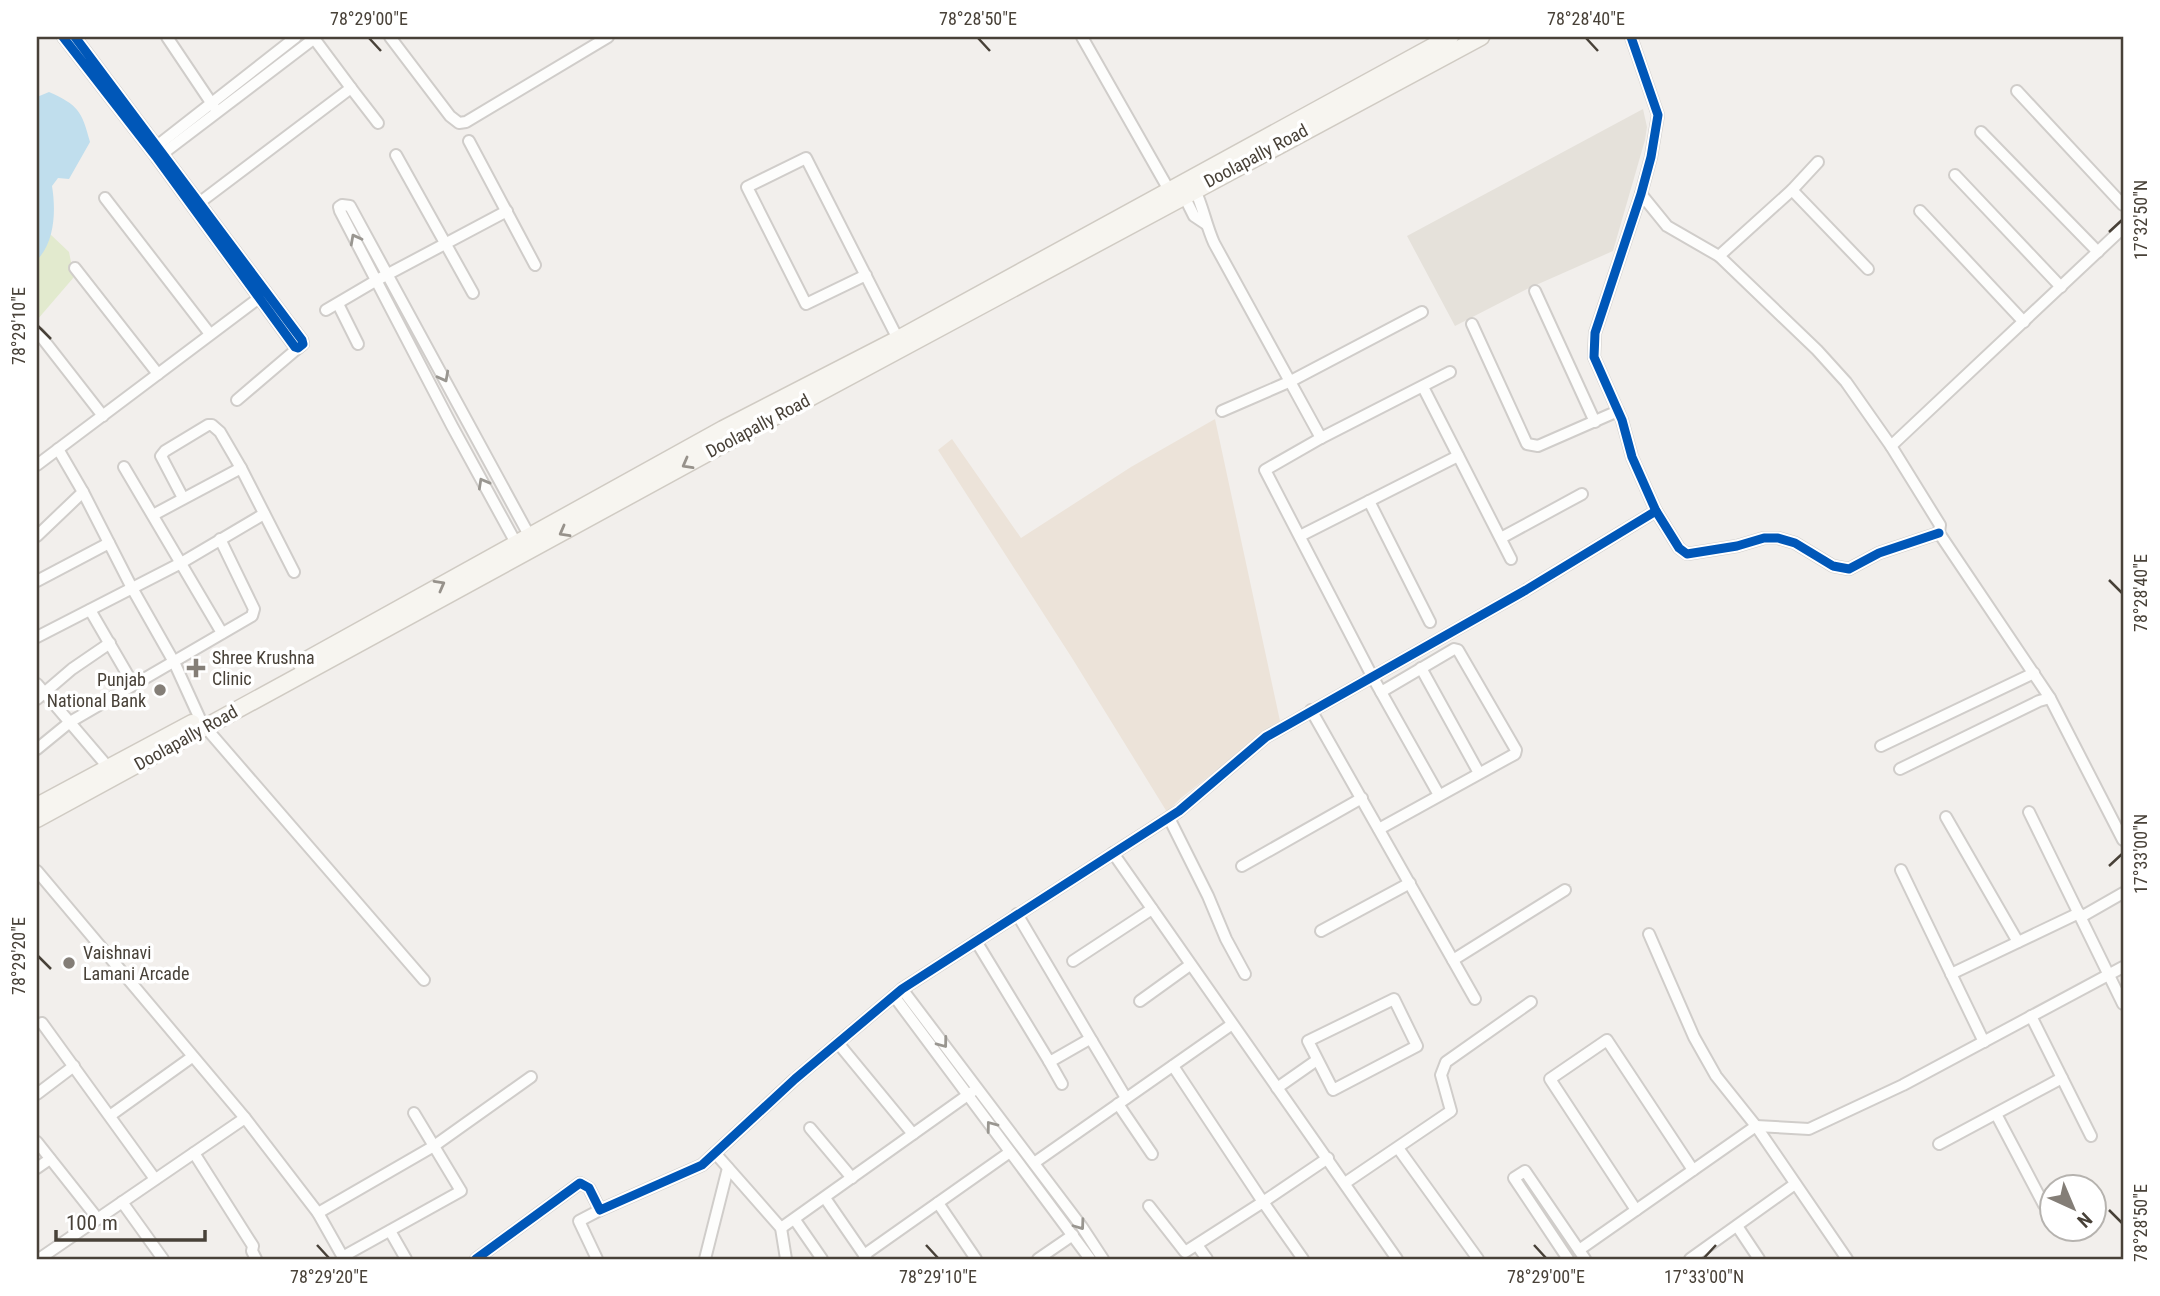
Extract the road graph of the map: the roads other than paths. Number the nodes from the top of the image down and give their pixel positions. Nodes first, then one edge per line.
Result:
1 (62, 37) edge
2 (75, 37) edge
3 (296, 37) edge
4 (314, 37) edge
5 (390, 37) edge
6 (578, 37) edge
7 (608, 37) edge
8 (1082, 37) edge
9 (1480, 37) edge
10 (1631, 37) edge
11 (1446, 38) edge
12 (173, 39) edge
13 (585, 49) junction
14 (1420, 61) junction
15 (351, 88) junction
16 (2017, 91) dead end
17 (214, 107) junction
18 (378, 123) dead end
19 (1980, 132) dead end
20 (469, 141) dead end
21 (156, 153) junction
22 (396, 155) dead end
23 (1818, 162) dead end
24 (1955, 175) dead end
25 (1792, 190) junction
26 (1182, 192) junction
27 (1641, 194) junction
28 (106, 198) dead end
29 (196, 205) junction
30 (2123, 205) edge
31 (1920, 211) dead end
32 (507, 212) junction
33 (2123, 228) edge
34 (447, 244) junction
35 (2098, 252) junction
36 (1719, 256) junction
37 (535, 265) dead end
38 (75, 268) dead end
39 (1868, 269) dead end
40 (389, 274) junction
41 (866, 275) junction
42 (377, 280) junction
43 (2061, 287) junction
44 (1535, 291) dead end
45 (473, 293) dead end
46 (262, 296) junction
47 (338, 304) junction
48 (326, 310) dead end
49 (1422, 312) dead end
50 (2024, 322) junction
51 (1472, 324) dead end
52 (39, 334) dead end
53 (210, 334) junction
54 (423, 338) junction
55 (898, 339) junction
56 (358, 344) dead end
57 (410, 344) junction
58 (1450, 372) dead end
59 (158, 373) junction
60 (1291, 381) junction
61 (1423, 387) junction
62 (237, 400) dead end
63 (1222, 411) dead end
64 (1618, 411) junction
65 (103, 416) junction
66 (1595, 422) junction
67 (1321, 438) junction
68 (481, 445) junction
69 (1891, 446) junction
70 (58, 449) junction
71 (467, 453) junction
72 (1458, 456) junction
73 (37, 465) edge
74 (124, 467) dead end
75 (241, 467) junction
76 (83, 492) junction
77 (620, 494) junction
78 (1582, 494) dead end
79 (183, 498) junction
80 (1369, 501) junction
81 (1656, 511) junction
82 (264, 514) junction
83 (153, 515) junction
84 (1939, 533) junction
85 (37, 536) edge
86 (1300, 536) junction
87 (1501, 538) junction
88 (219, 539) junction
89 (523, 539) junction
90 (109, 543) junction
91 (1511, 559) dead end
92 (181, 563) junction
93 (294, 572) dead end
94 (37, 581) edge
95 (132, 588) junction
96 (90, 610) junction
97 (1430, 622) dead end
98 (222, 633) junction
99 (37, 637) edge
100 (110, 643) junction
101 (174, 662) junction
102 (1421, 668) junction
103 (2034, 673) junction
104 (1372, 676) junction
105 (132, 684) junction
106 (39, 692) edge
107 (1381, 692) junction
108 (2050, 698) junction
109 (1311, 710) junction
110 (70, 722) junction
111 (203, 724) junction
112 (1881, 746) dead end
113 (37, 749) edge
114 (108, 767) junction
115 (1900, 769) dead end
116 (1479, 773) junction
117 (1439, 795) junction
118 (1362, 798) junction
119 (37, 806) edge
120 (2028, 812) dead end
121 (1946, 817) dead end
122 (1169, 818) junction
123 (37, 819) edge
124 (1379, 828) junction
125 (2123, 840) edge
126 (1113, 853) junction
127 (1242, 866) dead end
128 (1900, 870) dead end
129 (37, 872) edge
130 (1410, 883) junction
131 (1565, 890) dead end
132 (2123, 893) edge
133 (1152, 909) junction
134 (1017, 914) junction
135 (2080, 915) junction
136 (1321, 931) dead end
137 (1649, 934) dead end
138 (976, 941) junction
139 (2018, 942) junction
140 (1453, 960) junction
141 (1073, 961) dead end
142 (1190, 965) junction
143 (2123, 967) edge
144 (1245, 974) dead end
145 (1951, 974) junction
146 (2109, 975) junction
147 (424, 980) dead end
148 (898, 993) junction
149 (1475, 999) dead end
150 (1140, 1000) dead end
151 (1531, 1002) dead end
152 (2123, 1004) edge
153 (2031, 1016) junction
154 (43, 1023) dead end
155 (1231, 1025) junction
156 (1093, 1041) junction
157 (1984, 1042) junction
158 (838, 1043) junction
159 (192, 1057) junction
160 (1317, 1059) junction
161 (1049, 1060) junction
162 (74, 1066) junction
163 (1173, 1066) junction
164 (531, 1077) dead end
165 (2062, 1078) junction
166 (1062, 1084) dead end
167 (1277, 1088) junction
168 (972, 1092) junction
169 (37, 1094) edge
170 (1122, 1101) junction
171 (414, 1113) dead end
172 (1996, 1114) junction
173 (111, 1115) junction
174 (244, 1118) junction
175 (1756, 1126) junction
176 (810, 1128) dead end
177 (913, 1134) junction
178 (2091, 1136) dead end
179 (37, 1142) edge
180 (1938, 1144) dead end
181 (434, 1146) junction
182 (1398, 1148) junction
183 (1010, 1152) junction
184 (194, 1153) junction
185 (715, 1153) junction
186 (1152, 1154) dead end
187 (1328, 1158) junction
188 (50, 1159) junction
189 (1034, 1163) junction
190 (37, 1168) edge
191 (727, 1168) junction
192 (1693, 1170) junction
193 (852, 1178) junction
194 (155, 1179) junction
195 (1345, 1183) junction
196 (1795, 1184) junction
197 (2038, 1194) edge
198 (825, 1198) junction
199 (122, 1202) junction
200 (1263, 1202) junction
201 (938, 1203) junction
202 (1149, 1206) dead end
203 (600, 1210) junction
204 (1636, 1210) junction
205 (318, 1213) junction
206 (98, 1219) junction
207 (795, 1220) junction
208 (1737, 1226) junction
209 (781, 1228) junction
210 (390, 1231) junction
211 (1073, 1235) junction
212 (1197, 1245) junction
213 (1582, 1255) edge
214 (866, 1257) edge
215 (161, 1258) edge
216 (344, 1258) edge
217 (39, 1259) edge
218 (256, 1259) edge
219 (406, 1259) edge
220 (476, 1259) edge
221 (597, 1259) edge
222 (705, 1259) edge
223 (786, 1259) edge
224 (822, 1259) edge
225 (976, 1259) edge
226 (1038, 1259) edge
227 (1090, 1259) edge
228 (1103, 1259) edge
229 (1207, 1259) edge
230 (1303, 1259) edge
231 (1397, 1259) edge
232 (1478, 1259) edge
233 (1568, 1259) edge
234 (1690, 1259) edge
235 (1759, 1259) edge
236 (1847, 1259) edge

1 - 21 street
2 - 21 street
3 - 17 street
4 - 15 street
4 - 17 street
5 - 13 street
6 - 13 street
7 - 13 street
8 - 26 street
9 - 14 main road, Doolapally Road
10 - 27 street
11 - 14 main road
12 - 17 street
14 - 26 main road, Doolapally Road
14 - 26 main road
15 - 18 street
15 - 29 street
16 - 30 street
17 - 21 street
19 - 35 street
20 - 32 street
21 - 29 street
22 - 34 street
23 - 25 street
24 - 43 street
25 - 36 street
25 - 39 street
26 - 55 main road, Doolapally Road
26 - 60 street
26 -> 77 main road, Doolapally Road
27 - 36 street
27 - 64 street
28 - 53 street
29 - 46 street
31 - 50 street
32 - 34 street
32 - 37 street
33 - 35 street
34 - 40 street
34 - 45 street
35 - 43 street
36 - 69 street
38 - 59 street
40 - 42 street
42 -> 40 street
40 - 54 street
41 - 41 street
41 - 55 street
42 - 47 street
42 - 57 street
43 - 50 street
44 - 66 street
46 - 53 street
46 - 62 street
47 - 48 street
47 - 56 street
49 - 60 street
50 - 69 street
51 - 66 street
52 - 65 street
53 - 59 street
54 - 57 street
54 -> 68 street
55 - 77 main road, Doolapally Road
57 - 71 street
58 - 61 street
59 - 65 street
60 - 63 street
60 - 67 street
61 - 67 street
61 - 72 street
64 - 66 street
64 - 81 street
65 - 70 street
67 - 86 street
68 - 71 street
68 - 89 street
69 - 84 street
70 - 73 street
70 - 76 street
89 -> 71 street
72 - 80 street
72 - 87 street
74 - 83 street
75 - 79 street
75 - 79 street
75 - 82 street
76 - 85 street
76 - 90 street
77 - 89 main road, Doolapally Road
77 -> 111 main road, Doolapally Road
78 - 87 street
79 - 83 street
80 - 86 street
80 - 97 street
81 - 84 street
81 - 104 street
82 - 88 street
82 - 93 street
83 - 92 street
84 - 103 street
86 - 104 street
87 - 91 street
88 - 92 street
88 - 98 street
111 -> 89 main road, Doolapally Road
90 - 94 street
90 - 95 street
92 - 95 street
92 - 98 street
95 - 96 street
95 - 101 street
96 - 99 street
96 - 100 street
98 - 101 street
100 - 105 street
100 - 106 street
101 - 105 street
101 - 111 street
102 - 107 street
102 - 116 street
102 - 116 street
103 - 108 street
103 - 112 street
104 - 107 street
104 - 109 street
105 - 110 street
106 - 110 street
107 - 117 street
108 - 115 street
108 - 125 street
109 - 118 street
109 - 122 street
110 - 113 street
110 - 114 street
111 - 114 main road, Doolapally Road
111 - 123 main road, Doolapally Road
111 - 147 street
114 - 119 main road, Doolapally Road
116 - 117 street
117 - 124 street
118 - 124 street
118 - 127 street
120 - 135 street
121 - 139 street
122 - 126 street
122 - 144 street
124 - 130 street
126 - 133 street
126 - 134 street
128 - 145 street
129 - 159 street
130 - 136 street
130 - 140 street
131 - 140 street
132 - 135 street
133 - 141 street
133 - 142 street
134 - 138 street
134 - 156 street
135 - 139 street
135 - 146 street
137 - 175 street
138 - 148 street
138 - 161 street
139 - 145 street
140 - 149 street
142 - 150 street
142 - 155 street
143 - 146 street
145 - 157 street
146 - 152 street
146 - 153 street
148 - 158 street
148 - 168 street
151 - 182 street
153 - 157 street
153 - 165 street
154 - 162 street
155 - 163 street
155 - 167 street
156 - 161 street
156 - 170 street
157 - 175 street
158 - 177 street
158 - 185 street
159 - 173 street
159 - 174 street
160 - 160 street
160 - 167 street
161 - 166 street
162 - 169 street
162 - 173 street
163 - 170 street
163 - 200 street
164 - 181 street
165 - 172 street
165 - 178 street
167 - 187 street
168 - 177 street
183 -> 168 street
168 - 189 street
170 - 186 street
170 - 189 street
171 - 181 street
172 - 180 street
172 - 197 street
173 - 194 street
174 - 184 street
174 - 205 street
175 - 192 street
175 - 196 street
176 - 193 street
177 - 193 street
179 - 188 street
181 - 205 street
181 - 210 street
182 - 195 street
182 - 232 street
183 - 201 street
183 - 211 street
184 - 194 street
184 - 218 street
185 - 191 street
185 - 203 street
187 - 195 street
187 - 200 street
188 - 190 street
188 - 206 street
189 -> 228 street
191 - 209 street
191 - 222 street
192 - 204 street
192 - 204 street
193 - 198 street
194 - 199 street
195 - 231 street
196 - 208 street
196 - 236 street
198 - 207 street
198 - 214 street
199 - 206 street
199 - 215 street
200 - 212 street
200 - 230 street
201 - 214 street
201 - 225 street
202 - 212 street
203 - 220 street
203 - 221 street
204 - 213 street
205 - 216 street
206 - 217 street
207 - 209 street
207 - 224 street
208 - 234 street
208 - 235 street
209 - 223 street
210 - 216 street
210 - 219 street
211 - 226 street
211 - 227 street
212 - 229 street
213 - 233 street

